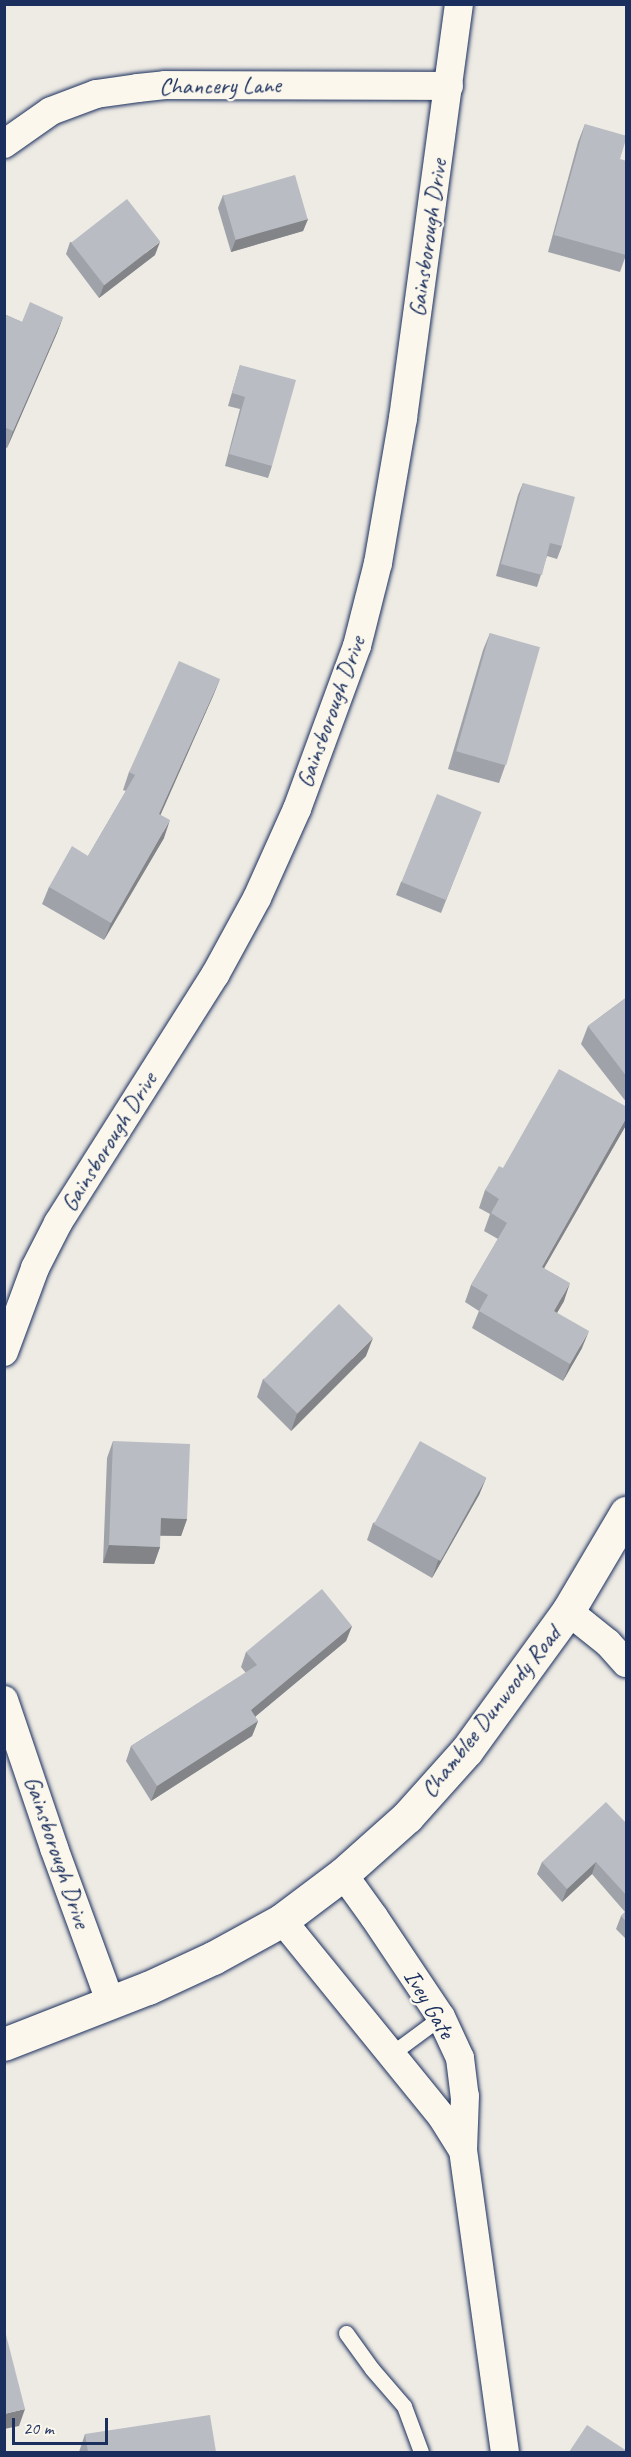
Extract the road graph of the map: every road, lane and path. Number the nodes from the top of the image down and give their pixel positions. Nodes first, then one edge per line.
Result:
1 (459, 4) edge
2 (449, 86) junction
3 (4, 144) edge
4 (4, 1352) edge
5 (627, 1513) edge
6 (568, 1611) junction
7 (627, 1663) edge
8 (4, 1700) edge
9 (343, 1874) junction
10 (282, 1920) junction
11 (111, 2004) junction
12 (441, 2018) junction
13 (4, 2044) edge
14 (391, 2054) junction
15 (463, 2150) junction
16 (346, 2333) dead end
17 (421, 2452) edge
18 (505, 2452) edge

1 - 2 street, Gainsborough Drive
2 - 3 street, Chancery Lane
2 - 4 street, Gainsborough Drive
5 - 6 street, Chamblee Dunwoody Road
6 - 7 street
6 - 9 street, Chamblee Dunwoody Road
8 - 11 street, Gainsborough Drive
9 - 10 street, Chamblee Dunwoody Road
9 - 12 street, Ivey Gate
10 - 11 street, Chamblee Dunwoody Road
10 - 14 street, Ivey Gate
11 - 13 street, Chamblee Dunwoody Road
12 - 14 lane
12 - 15 street, Ivey Gate
14 - 15 street, Ivey Gate
15 - 18 street, Ivey Gate
16 - 17 lane

